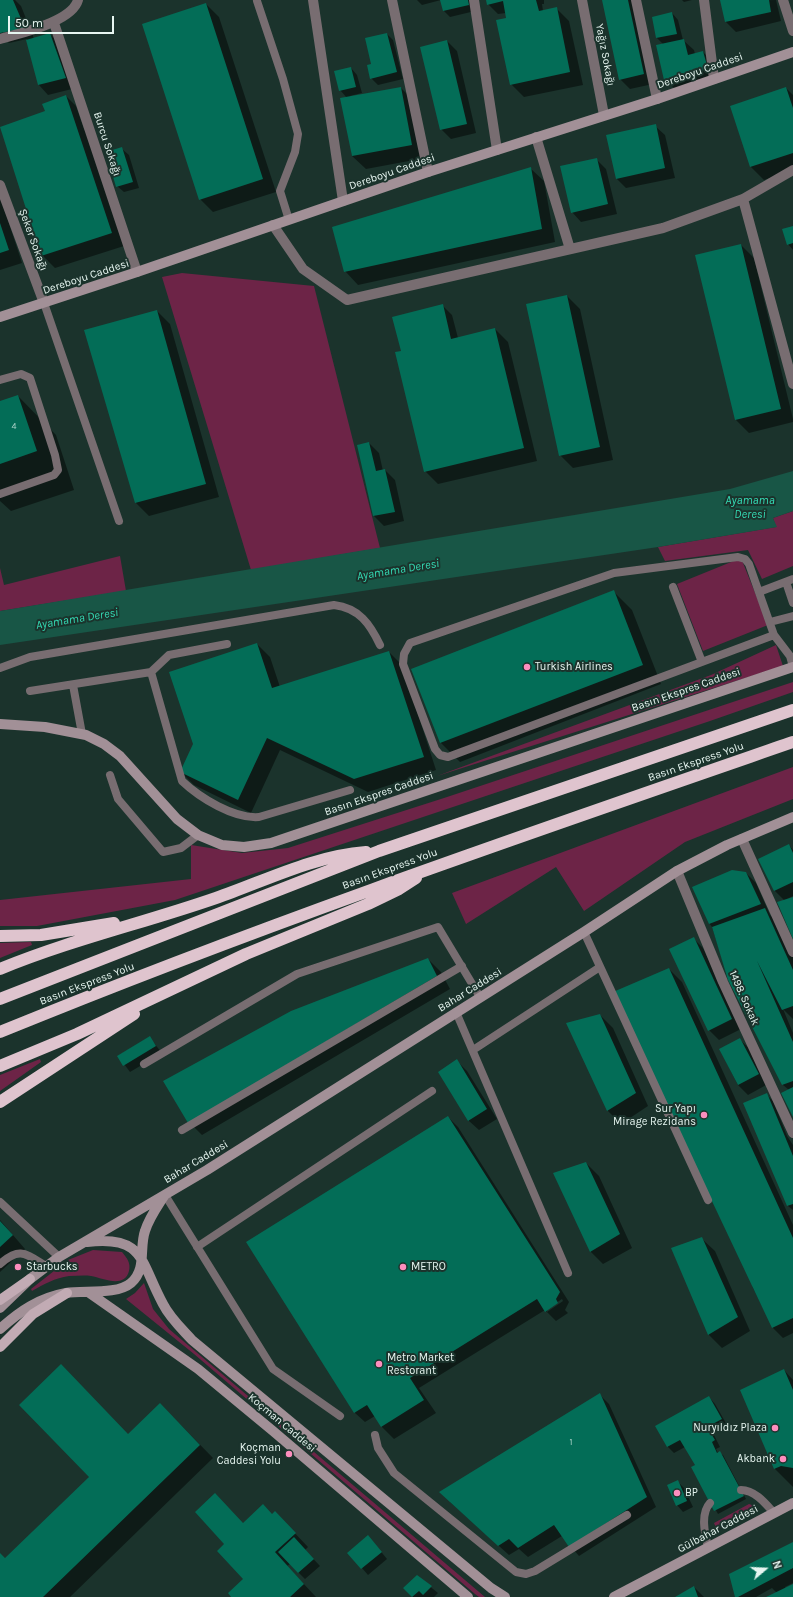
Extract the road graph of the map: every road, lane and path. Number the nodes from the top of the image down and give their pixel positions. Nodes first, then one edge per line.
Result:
1 (78, 0) edge
2 (313, 0) edge
3 (392, 0) edge
4 (474, 0) edge
5 (582, 0) edge
6 (636, 0) edge
7 (704, 0) edge
8 (783, 0) edge
9 (257, 1) edge
10 (54, 23) junction
11 (793, 31) edge
12 (0, 39) edge
13 (793, 52) edge
14 (714, 79) junction
15 (657, 99) junction
16 (604, 115) junction
17 (536, 137) junction
18 (497, 150) junction
19 (793, 170) edge
20 (428, 172) junction
21 (0, 185) edge
22 (743, 199) junction
23 (343, 201) junction
24 (289, 220) junction
25 (273, 225) junction
26 (570, 249) junction
27 (137, 272) junction
28 (44, 303) junction
29 (0, 317) edge
30 (0, 380) edge
31 (793, 384) edge
32 (0, 494) edge
33 (119, 521) dead end
34 (789, 581) edge
35 (673, 587) dead end
36 (759, 592) junction
37 (793, 603) edge
38 (793, 616) edge
39 (770, 622) junction
40 (774, 635) junction
41 (227, 644) dead end
42 (380, 645) dead end
43 (792, 653) edge
44 (702, 662) junction
45 (793, 667) edge
46 (0, 668) edge
47 (151, 672) junction
48 (73, 684) junction
49 (30, 692) dead end
50 (793, 710) edge
51 (0, 724) edge
52 (82, 734) junction
53 (793, 742) edge
54 (110, 775) dead end
55 (350, 790) dead end
56 (793, 817) edge
57 (198, 835) junction
58 (742, 839) junction
59 (379, 851) junction
60 (432, 867) junction
61 (677, 871) junction
62 (160, 916) junction
63 (584, 932) junction
64 (0, 936) edge
65 (793, 952) edge
66 (462, 966) junction
67 (600, 967) junction
68 (0, 969) edge
69 (166, 992) junction
70 (480, 997) junction
71 (0, 999) edge
72 (456, 1012) junction
73 (0, 1032) edge
74 (473, 1050) junction
75 (144, 1064) dead end
76 (0, 1066) edge
77 (432, 1091) dead end
78 (0, 1102) edge
79 (182, 1130) dead end
80 (793, 1133) edge
81 (165, 1195) junction
82 (708, 1200) dead end
83 (0, 1202) edge
84 (86, 1242) junction
85 (197, 1247) junction
86 (58, 1257) junction
87 (142, 1259) junction
88 (0, 1264) edge
89 (46, 1266) junction
90 (568, 1273) dead end
91 (30, 1279) junction
92 (88, 1292) junction
93 (67, 1293) junction
94 (0, 1300) edge
95 (0, 1308) edge
96 (0, 1329) edge
97 (0, 1347) edge
98 (340, 1416) dead end
99 (374, 1435) dead end
100 (741, 1490) dead end
101 (710, 1503) dead end
102 (793, 1503) edge
103 (774, 1513) junction
104 (627, 1514) dead end
105 (708, 1547) junction
106 (655, 1576) junction
107 (468, 1597) edge
108 (505, 1597) edge
109 (614, 1597) edge
110 (629, 1597) edge

1 - 10 street
2 - 23 street
3 - 20 street
4 - 18 street
5 - 16 street, Yağız Sokağı
6 - 15 street
7 - 14 street
8 - 11 street
9 - 24 lane
10 - 12 street
10 - 27 street, Burcu Sokağı
13 - 14 main road, Dereboyu Caddesi
14 - 15 main road, Dereboyu Caddesi
15 - 16 main road, Dereboyu Caddesi
16 - 17 main road, Dereboyu Caddesi
17 - 18 main road, Dereboyu Caddesi
17 - 26 street
18 - 20 main road, Dereboyu Caddesi
19 - 22 street
20 - 23 main road, Dereboyu Caddesi
21 - 28 street, Şeker Sokağı
22 - 26 street
22 - 31 street
23 - 24 main road, Dereboyu Caddesi
24 - 25 main road, Dereboyu Caddesi
25 - 26 street
25 - 27 main road, Dereboyu Caddesi
27 - 28 main road, Dereboyu Caddesi
28 - 29 main road, Dereboyu Caddesi
28 - 33 lane
30 - 32 lane
34 - 36 lane
34 - 37 lane
35 - 44 lane
36 - 39 lane
36 - 44 lane
38 - 39 lane
39 - 40 lane
40 - 43 lane
40 - 44 lane
41 - 47 lane
42 - 46 lane
43 - 45 lane
45 - 57 main road, Basın Ekspres Caddesi
47 - 48 lane
47 - 55 lane
48 - 49 lane
48 - 52 lane
50 - 59 highway, Basın Ekspress Yolu
51 - 52 main road, Basın Ekspres Caddesi
52 - 57 main road, Basın Ekspres Caddesi
53 - 60 highway, Basın Ekspress Yolu
54 - 57 lane
56 - 58 main road, Bahar Caddesi
58 - 61 main road, Bahar Caddesi
58 - 65 street
59 - 62 highway
59 - 71 highway, Basın Ekspress Yolu
60 - 69 highway
60 - 73 highway, Basın Ekspress Yolu
61 - 63 main road, Bahar Caddesi
61 - 80 street, 1498. Sokak
62 - 64 highway
62 - 68 highway
63 - 67 lane
63 - 70 main road, Bahar Caddesi
66 - 70 lane
66 - 75 lane
66 - 79 lane
67 - 74 lane
67 - 82 lane
69 - 76 highway
69 - 78 highway
70 - 72 main road, Bahar Caddesi
72 - 74 lane
72 - 81 main road, Bahar Caddesi
74 - 90 lane
77 - 85 lane
81 - 84 main road, Bahar Caddesi
81 - 85 lane
81 - 87 main road
83 - 86 lane
84 - 86 main road
84 - 87 main road
85 - 98 lane
86 - 89 main road
87 - 92 main road
87 - 108 main road, Koçman Caddesi
88 - 89 lane
89 - 91 main road
91 - 94 main road
91 - 95 main road
92 - 93 main road
92 - 107 main road, Koçman Caddesi
93 - 96 main road
93 - 97 main road
99 - 104 lane
100 - 103 lane
101 - 105 lane
102 - 103 main road, Gülbahar Caddesi
103 - 105 main road, Gülbahar Caddesi
105 - 106 main road, Gülbahar Caddesi
106 - 109 main road, Gülbahar Caddesi
106 - 110 main road, Gülbahar Caddesi

